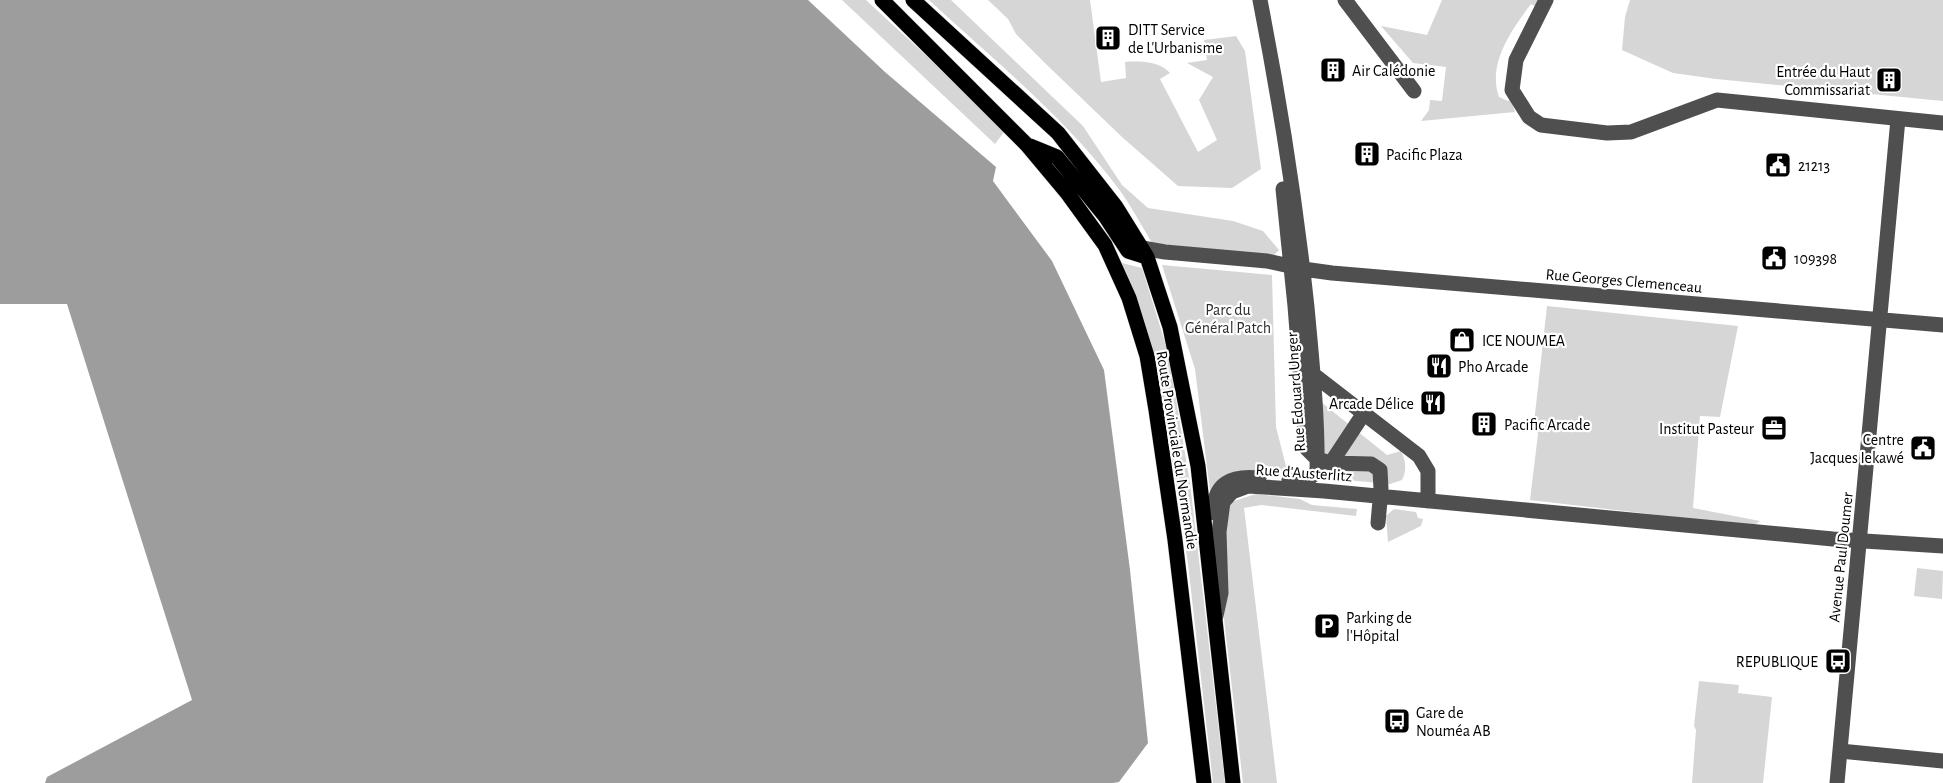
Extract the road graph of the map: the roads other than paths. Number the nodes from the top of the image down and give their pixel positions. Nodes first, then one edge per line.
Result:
1 (882, 0) edge
2 (913, 0) edge
3 (1260, 0) edge
4 (1345, 0) edge
5 (1546, 0) edge
6 (1414, 91) dead end
7 (1898, 119) junction
8 (1943, 123) edge
9 (1027, 145) junction
10 (1144, 252) junction
11 (1297, 268) junction
12 (1880, 318) junction
13 (1943, 325) edge
14 (1314, 375) junction
15 (1364, 413) junction
16 (1324, 461) junction
17 (1380, 496) junction
18 (1428, 501) junction
19 (1378, 523) dead end
20 (1858, 540) junction
21 (1943, 546) edge
22 (1216, 618) junction
23 (1197, 724) junction
24 (1840, 752) junction
25 (1943, 761) edge
26 (1199, 783) edge
27 (1204, 783) edge
28 (1233, 783) edge
29 (1837, 783) edge

1 - 9 main road, Route Provinciale du Normandie
2 - 10 main road, Route Provinciale du Normandie
3 - 11 street, Rue Edouard Unger
4 - 6 street
5 - 7 street
7 - 8 street
7 - 12 street, Avenue Paul Doumer
9 - 10 main road
9 - 23 main road, Route Provinciale du Normandie
10 - 11 street, Rue Georges Clemenceau
10 - 22 main road, Route Provinciale du Normandie
11 - 12 street, Rue Georges Clemenceau
11 - 14 street, Rue Edouard Unger
11 - 16 street, Rue Edouard Unger
12 - 13 street, Rue Georges Clemenceau
12 - 20 street, Avenue Paul Doumer
14 - 15 street
14 - 16 street, Rue Edouard Unger
15 - 16 street
15 - 18 street
16 - 17 street
16 - 22 street, Rue d'Austerlitz
17 - 18 street, Rue d'Austerlitz
17 - 19 street
17 - 22 street, Rue d'Austerlitz
18 - 20 street, Rue d'Austerlitz
20 - 21 street, Rue d'Austerlitz
20 - 24 street, Avenue Paul Doumer
22 - 28 main road, Route Provinciale du Normandie
23 - 26 main road
23 - 27 main road, Route Provinciale du Normandie
24 - 25 street
24 - 29 street, Avenue Paul Doumer

